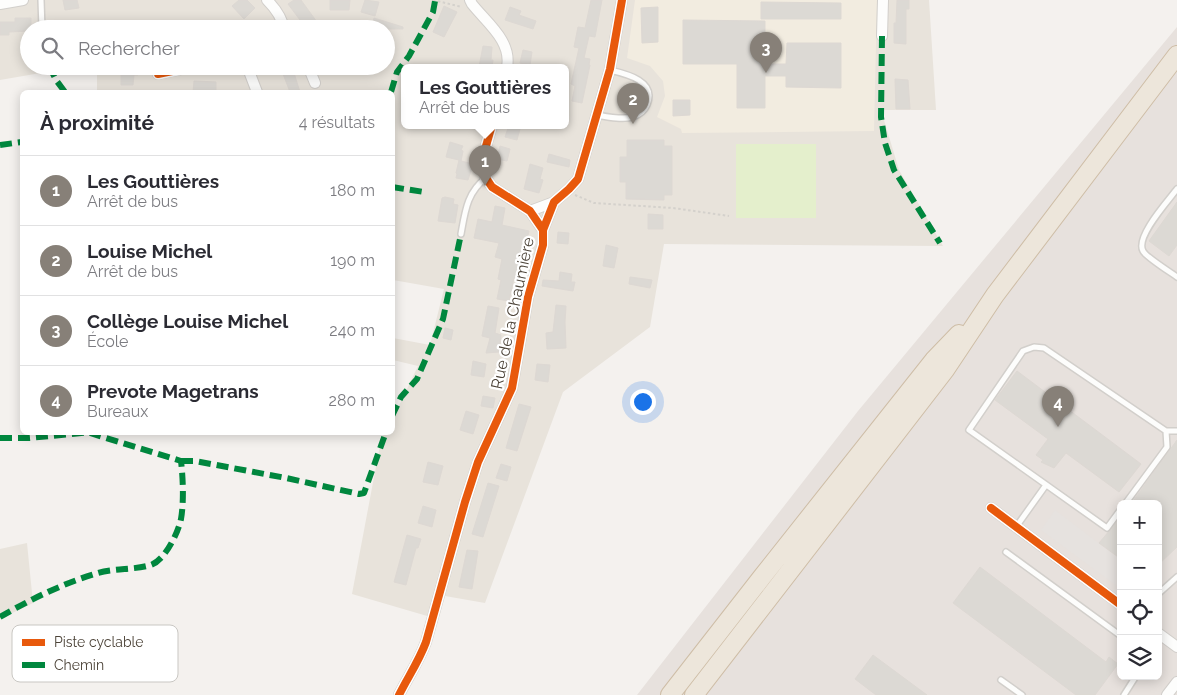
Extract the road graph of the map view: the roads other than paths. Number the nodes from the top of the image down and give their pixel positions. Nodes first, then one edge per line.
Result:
1 (23, 0) edge
2 (41, 0) edge
3 (267, 0) edge
4 (622, 0) edge
5 (883, 0) edge
6 (471, 2) edge
7 (0, 4) edge
8 (42, 20) edge
9 (281, 20) edge
10 (882, 36) dead end
11 (1177, 55) edge
12 (507, 64) edge
13 (610, 69) junction
14 (250, 75) edge
15 (312, 75) edge
16 (315, 83) dead end
17 (256, 90) edge
18 (597, 115) junction
19 (491, 129) edge
20 (486, 178) junction
21 (1177, 189) edge
22 (554, 202) junction
23 (530, 211) junction
24 (543, 230) junction
25 (461, 234) dead end
26 (1177, 277) edge
27 (995, 295) junction
28 (1166, 431) junction
29 (1177, 431) edge
30 (1046, 484) junction
31 (1128, 500) edge
32 (991, 508) dead end
33 (1117, 514) edge
34 (1016, 527) junction
35 (1006, 552) dead end
36 (1177, 577) edge
37 (1162, 587) edge
38 (1165, 588) junction
39 (1162, 591) edge
40 (1117, 602) edge
41 (1120, 635) edge
42 (1161, 635) edge
43 (1177, 647) edge
44 (1001, 680) dead end
45 (1133, 680) edge
46 (1177, 682) edge
47 (399, 695) edge
48 (670, 695) edge
49 (694, 695) edge
50 (1022, 695) edge
51 (1124, 695) edge
52 (1167, 695) edge

1 - 7 street
2 - 8 lane
3 - 9 street
4 - 13 street
5 - 10 street
6 - 12 street
11 - 27 highway
13 - 18 street
13 - 18 lane
14 - 17 street
15 - 16 street
18 - 22 street
19 - 20 street
20 - 23 street, Rue de la Chaumière
20 - 25 lane
21 - 26 lane
22 - 23 street
22 - 24 street
23 - 24 street, Rue de la Chaumière
24 - 47 street, Rue de la Chaumière
27 - 48 highway
27 - 49 highway
28 - 29 lane
28 - 30 lane
28 - 31 lane
30 - 33 lane
30 - 34 lane
32 - 34 street
34 - 40 street
35 - 41 lane
36 - 38 lane
37 - 38 lane
38 - 39 lane
42 - 43 street
44 - 50 lane
45 - 51 lane
46 - 52 street

